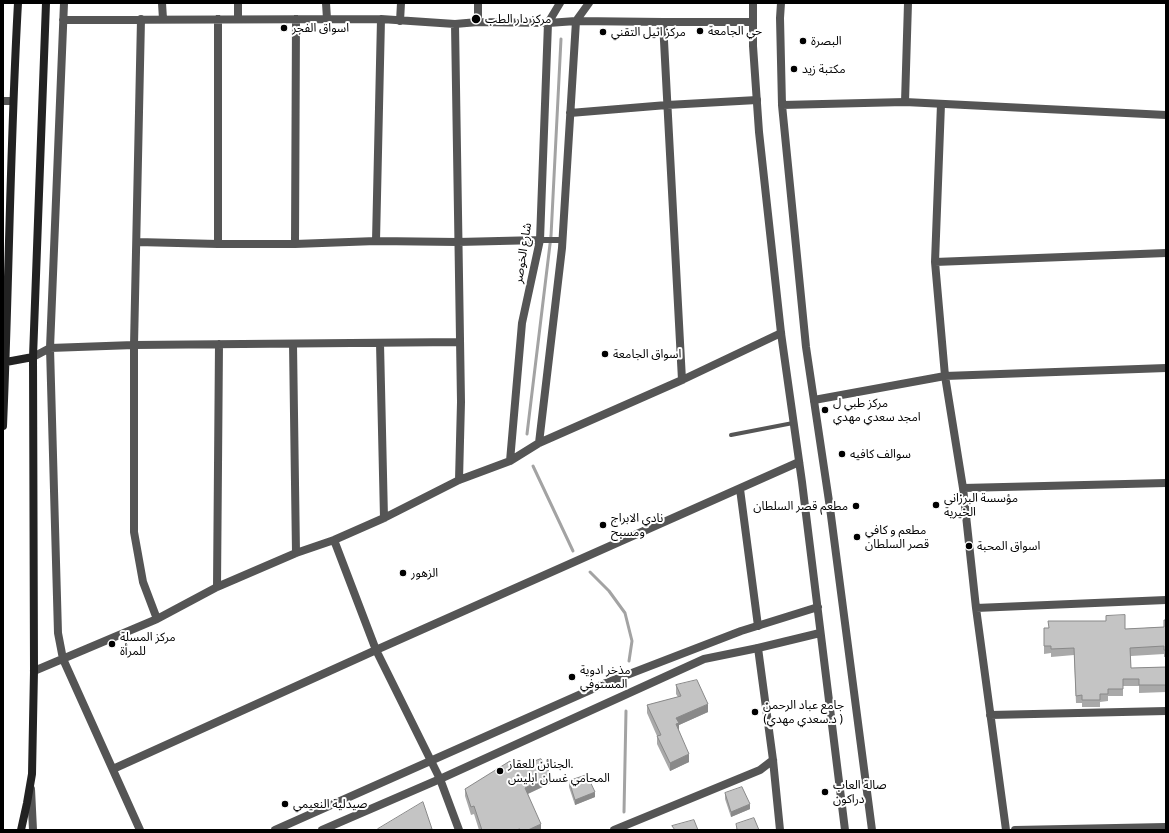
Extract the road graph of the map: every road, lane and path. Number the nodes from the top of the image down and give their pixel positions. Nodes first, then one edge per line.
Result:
1 (18, 3) edge
2 (46, 3) edge
3 (64, 3) edge
4 (162, 3) edge
5 (238, 3) edge
6 (326, 3) edge
7 (401, 3) edge
8 (478, 3) edge
9 (560, 3) edge
10 (589, 3) edge
11 (753, 3) edge
12 (781, 3) edge
13 (908, 3) edge
14 (141, 19) junction
15 (163, 19) junction
16 (218, 19) junction
17 (238, 19) junction
18 (296, 19) junction
19 (327, 19) junction
20 (381, 19) junction
21 (63, 20) junction
22 (400, 21) junction
23 (576, 21) junction
24 (478, 22) junction
25 (663, 22) junction
26 (753, 22) junction
27 (548, 23) junction
28 (455, 24) junction
29 (757, 100) junction
30 (3, 101) edge
31 (13, 101) junction
32 (905, 102) junction
33 (941, 104) junction
34 (667, 105) junction
35 (782, 105) junction
36 (570, 113) junction
37 (1166, 115) edge
38 (540, 240) junction
39 (563, 240) junction
40 (376, 241) junction
41 (137, 242) junction
42 (458, 242) junction
43 (218, 244) junction
44 (295, 244) junction
45 (1166, 253) edge
46 (935, 262) junction
47 (781, 333) junction
48 (460, 342) junction
49 (380, 343) junction
50 (219, 344) junction
51 (293, 344) junction
52 (134, 345) junction
53 (50, 348) junction
54 (5, 351) edge
55 (33, 357) junction
56 (6, 362) junction
57 (1166, 368) edge
58 (945, 376) junction
59 (682, 380) junction
60 (814, 400) junction
61 (794, 423) junction
62 (3, 426) edge
63 (731, 435) dead end
64 (538, 443) junction
65 (510, 461) junction
66 (800, 462) junction
67 (459, 480) junction
68 (1166, 483) edge
69 (963, 488) junction
70 (740, 489) junction
71 (384, 518) junction
72 (334, 540) junction
73 (296, 553) junction
74 (217, 588) junction
75 (1166, 600) edge
76 (818, 607) junction
77 (976, 608) junction
78 (157, 619) junction
79 (758, 626) junction
80 (820, 633) junction
81 (758, 648) junction
82 (376, 650) junction
83 (63, 659) junction
84 (34, 671) junction
85 (1166, 711) edge
86 (990, 715) junction
87 (773, 760) junction
88 (431, 761) junction
89 (113, 770) junction
90 (440, 779) junction
91 (31, 784) junction
92 (1166, 827) edge
93 (21, 830) edge
94 (33, 830) edge
95 (140, 830) edge
96 (275, 830) edge
97 (322, 830) edge
98 (459, 830) edge
99 (614, 830) edge
100 (780, 830) edge
101 (845, 830) edge
102 (872, 830) edge
103 (1006, 830) edge
104 (1015, 830) edge

1 - 31 main road
2 - 55 main road
3 - 21 street
4 - 15 street
5 - 17 street
6 - 19 street
7 - 22 street
8 - 24 street
9 - 27 street
10 - 23 street
11 - 26 street
12 - 35 street
13 - 32 street
14 - 15 street
14 - 21 street
14 - 41 street
15 - 16 street
16 - 17 street
16 - 43 street
17 - 18 street
18 - 19 street
18 - 44 street
19 - 20 street
20 - 22 street
20 - 40 street
21 - 53 street
22 - 28 street
23 - 25 street
23 - 27 street
23 - 36 street
24 - 27 street
24 - 28 street
25 - 26 street
25 - 34 street
26 - 29 street
27 - 38 street, شارع الخوصر
28 - 42 street
29 - 34 street
29 - 47 street
30 - 31 street
31 - 54 main road
32 - 33 street
32 - 35 street
33 - 37 street
33 - 46 street
34 - 36 street
34 - 59 street
35 - 60 street
36 - 39 street
38 - 39 street
38 - 42 street
38 - 65 street, شارع الخوصر
39 - 64 street
40 - 42 street
40 - 44 street
41 - 43 street
41 - 52 street
42 - 48 street
43 - 44 street
45 - 46 street
46 - 58 street
47 - 59 street
47 - 61 street
48 - 49 street
48 - 67 street
49 - 51 street
49 - 71 street
50 - 51 street
50 - 52 street
50 - 74 street
51 - 73 street
52 - 53 street
52 - 78 street
53 - 55 street
53 - 83 street
54 - 56 main road
55 - 56 main road
55 - 84 main road
56 - 62 main road
57 - 58 street
58 - 60 street
58 - 69 street
59 - 64 street
60 - 102 street
61 - 63 lane
61 - 66 street
64 - 65 street
65 - 67 street
66 - 70 street
66 - 76 street
67 - 71 street
68 - 69 street
69 - 77 street
70 - 79 street
70 - 82 street
71 - 72 street
72 - 73 street
72 - 82 street
73 - 74 street
74 - 78 street
75 - 77 street
76 - 79 street
76 - 80 street
77 - 86 street
78 - 83 street
79 - 88 street
80 - 81 street
80 - 101 street
81 - 87 street
81 - 90 street
82 - 88 street
82 - 89 street
83 - 84 street
83 - 89 street
84 - 91 main road
85 - 86 street
86 - 103 street
87 - 99 street
87 - 100 street
88 - 90 street
88 - 96 street
89 - 95 street
90 - 97 street
90 - 98 street
91 - 93 main road
91 - 94 street
92 - 104 street

